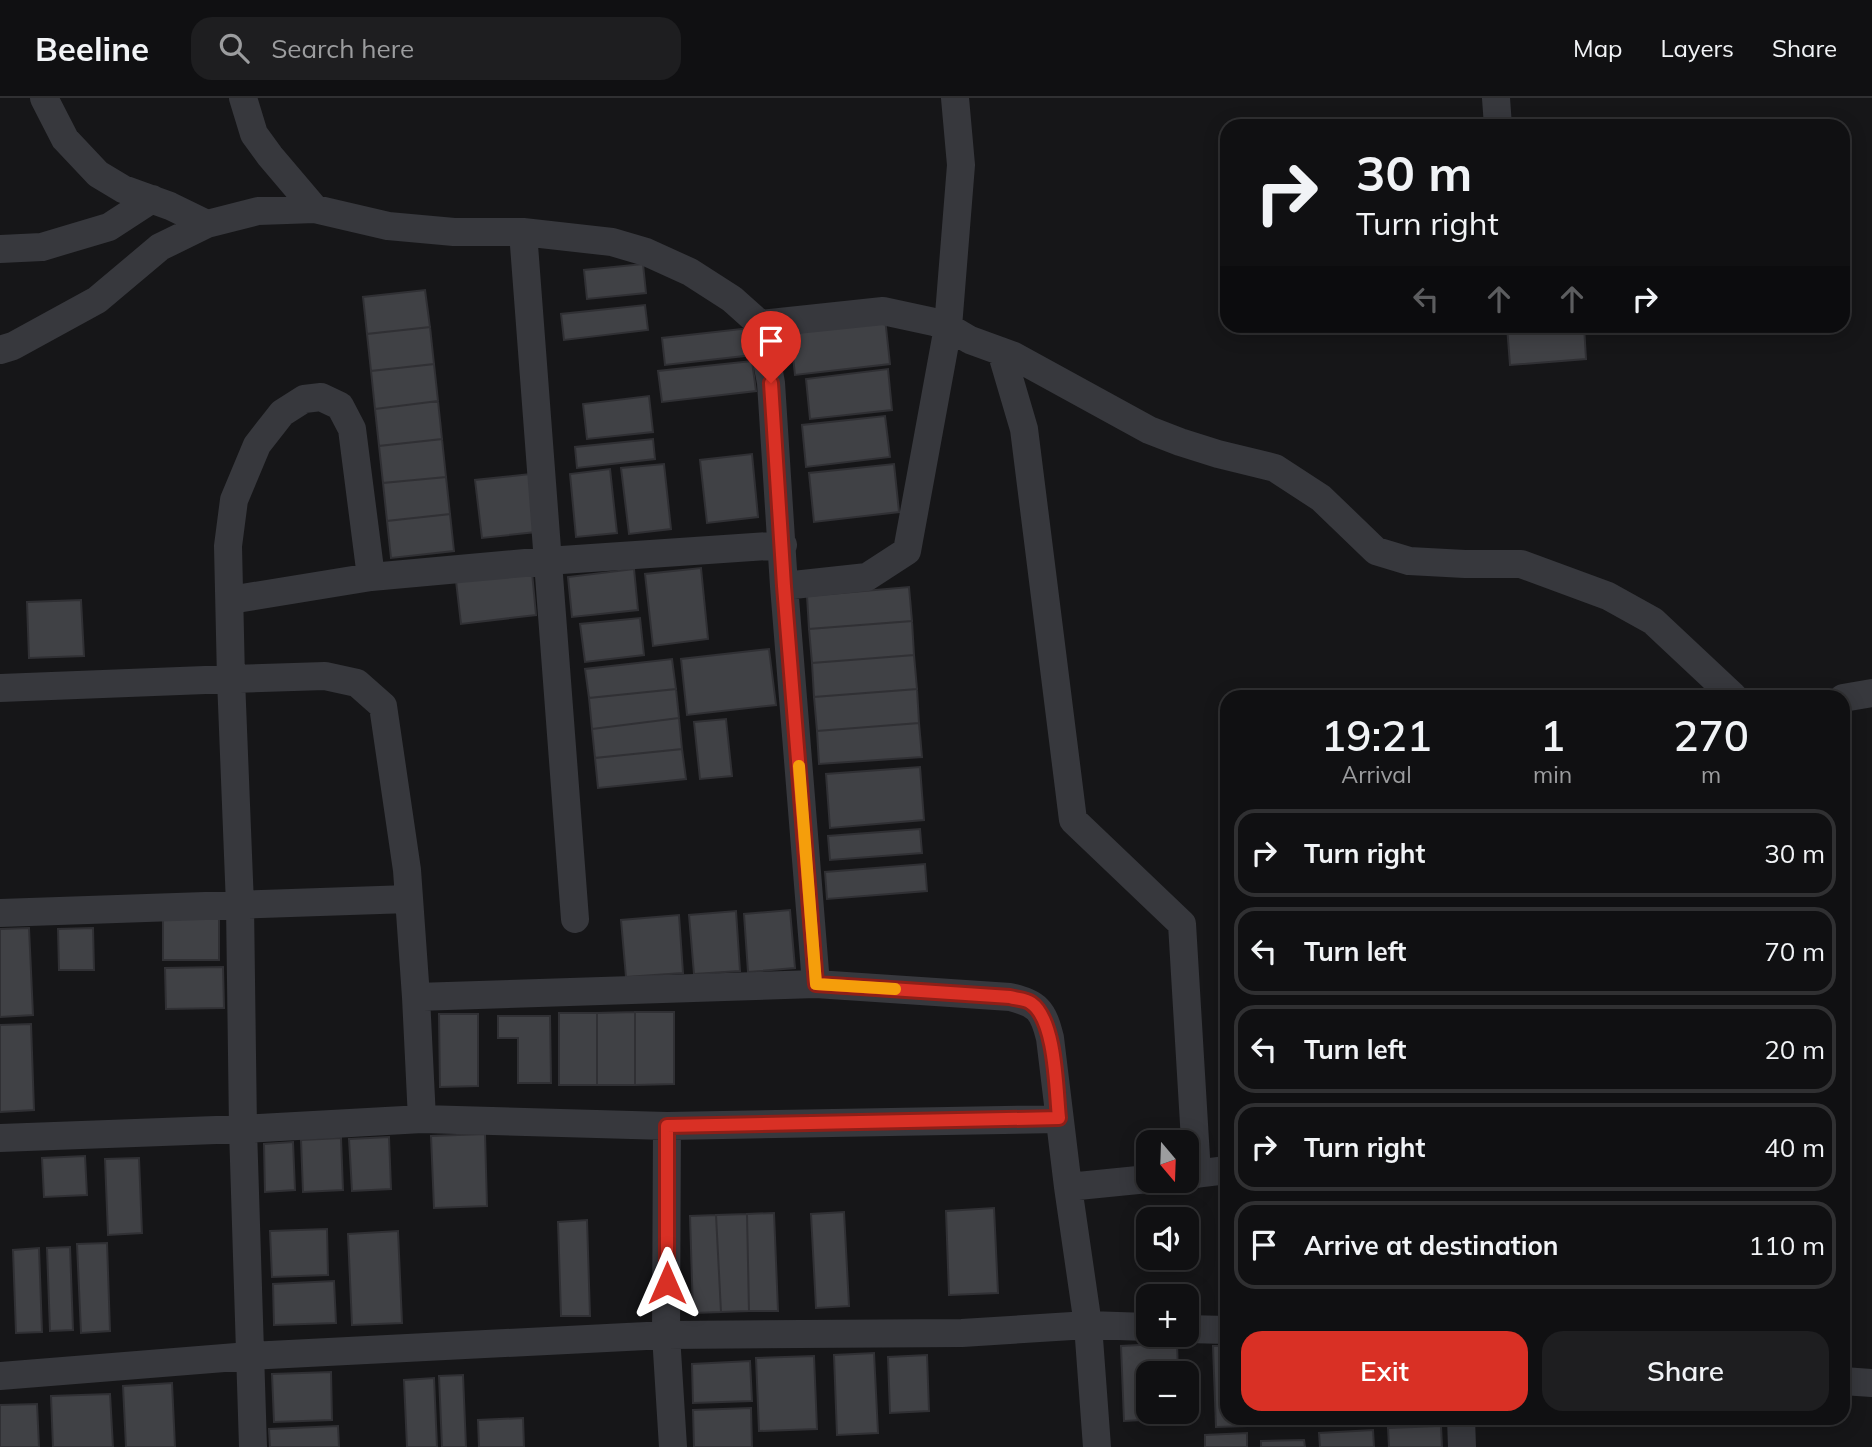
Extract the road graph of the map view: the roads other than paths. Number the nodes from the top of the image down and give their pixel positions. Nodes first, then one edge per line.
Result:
1 (44, 98) edge
2 (243, 98) edge
3 (955, 98) edge
4 (1496, 98) edge
5 (1498, 119) edge
6 (152, 199) junction
7 (315, 209) junction
8 (207, 224) junction
9 (523, 232) junction
10 (0, 249) edge
11 (760, 324) junction
12 (948, 327) junction
13 (0, 350) edge
14 (1001, 351) junction
15 (783, 545) junction
16 (547, 561) junction
17 (371, 577) junction
18 (784, 586) junction
19 (230, 600) junction
20 (231, 679) junction
21 (0, 688) edge
22 (1727, 690) edge
23 (1872, 694) edge
24 (1850, 697) edge
25 (409, 899) junction
26 (240, 905) junction
27 (0, 913) edge
28 (575, 919) dead end
29 (816, 984) junction
30 (416, 997) junction
31 (1059, 1118) junction
32 (422, 1119) junction
33 (667, 1126) junction
34 (243, 1129) junction
35 (1190, 1130) edge
36 (0, 1138) edge
37 (1220, 1171) edge
38 (1199, 1173) edge
39 (1136, 1180) edge
40 (1068, 1187) junction
41 (1088, 1325) junction
42 (1136, 1327) edge
43 (1199, 1330) edge
44 (1220, 1331) edge
45 (666, 1335) junction
46 (249, 1356) junction
47 (0, 1376) edge
48 (1850, 1381) edge
49 (1872, 1383) edge
50 (1461, 1425) edge
51 (253, 1447) edge
52 (673, 1447) edge
53 (1097, 1447) edge
54 (1462, 1447) edge

1 - 6 street
2 - 7 street
3 - 12 street
4 - 5 street
6 - 8 street
6 - 10 street
7 - 8 street
7 - 9 street
8 - 13 street
9 - 11 street
9 - 16 street
11 - 12 street
11 - 15 street
12 - 14 street
12 - 18 street
14 - 22 street
14 - 35 street
15 - 16 street
15 - 18 street
16 - 17 street
16 - 28 street
17 - 19 street
17 - 19 street
18 - 29 street
19 - 20 street
20 - 21 street
20 - 25 street
20 - 26 street
23 - 24 street
25 - 26 street
25 - 30 street
26 - 27 street
26 - 34 street
29 - 30 street
29 - 31 street
30 - 32 street
31 - 33 street
31 - 40 street
32 - 33 street
32 - 34 street
33 - 45 street
34 - 36 street
34 - 46 street
37 - 38 street
39 - 40 street
40 - 41 street
41 - 42 street
41 - 45 street
41 - 53 street
43 - 44 street
45 - 46 street
45 - 52 street
46 - 47 street
46 - 51 street
48 - 49 street
50 - 54 street

